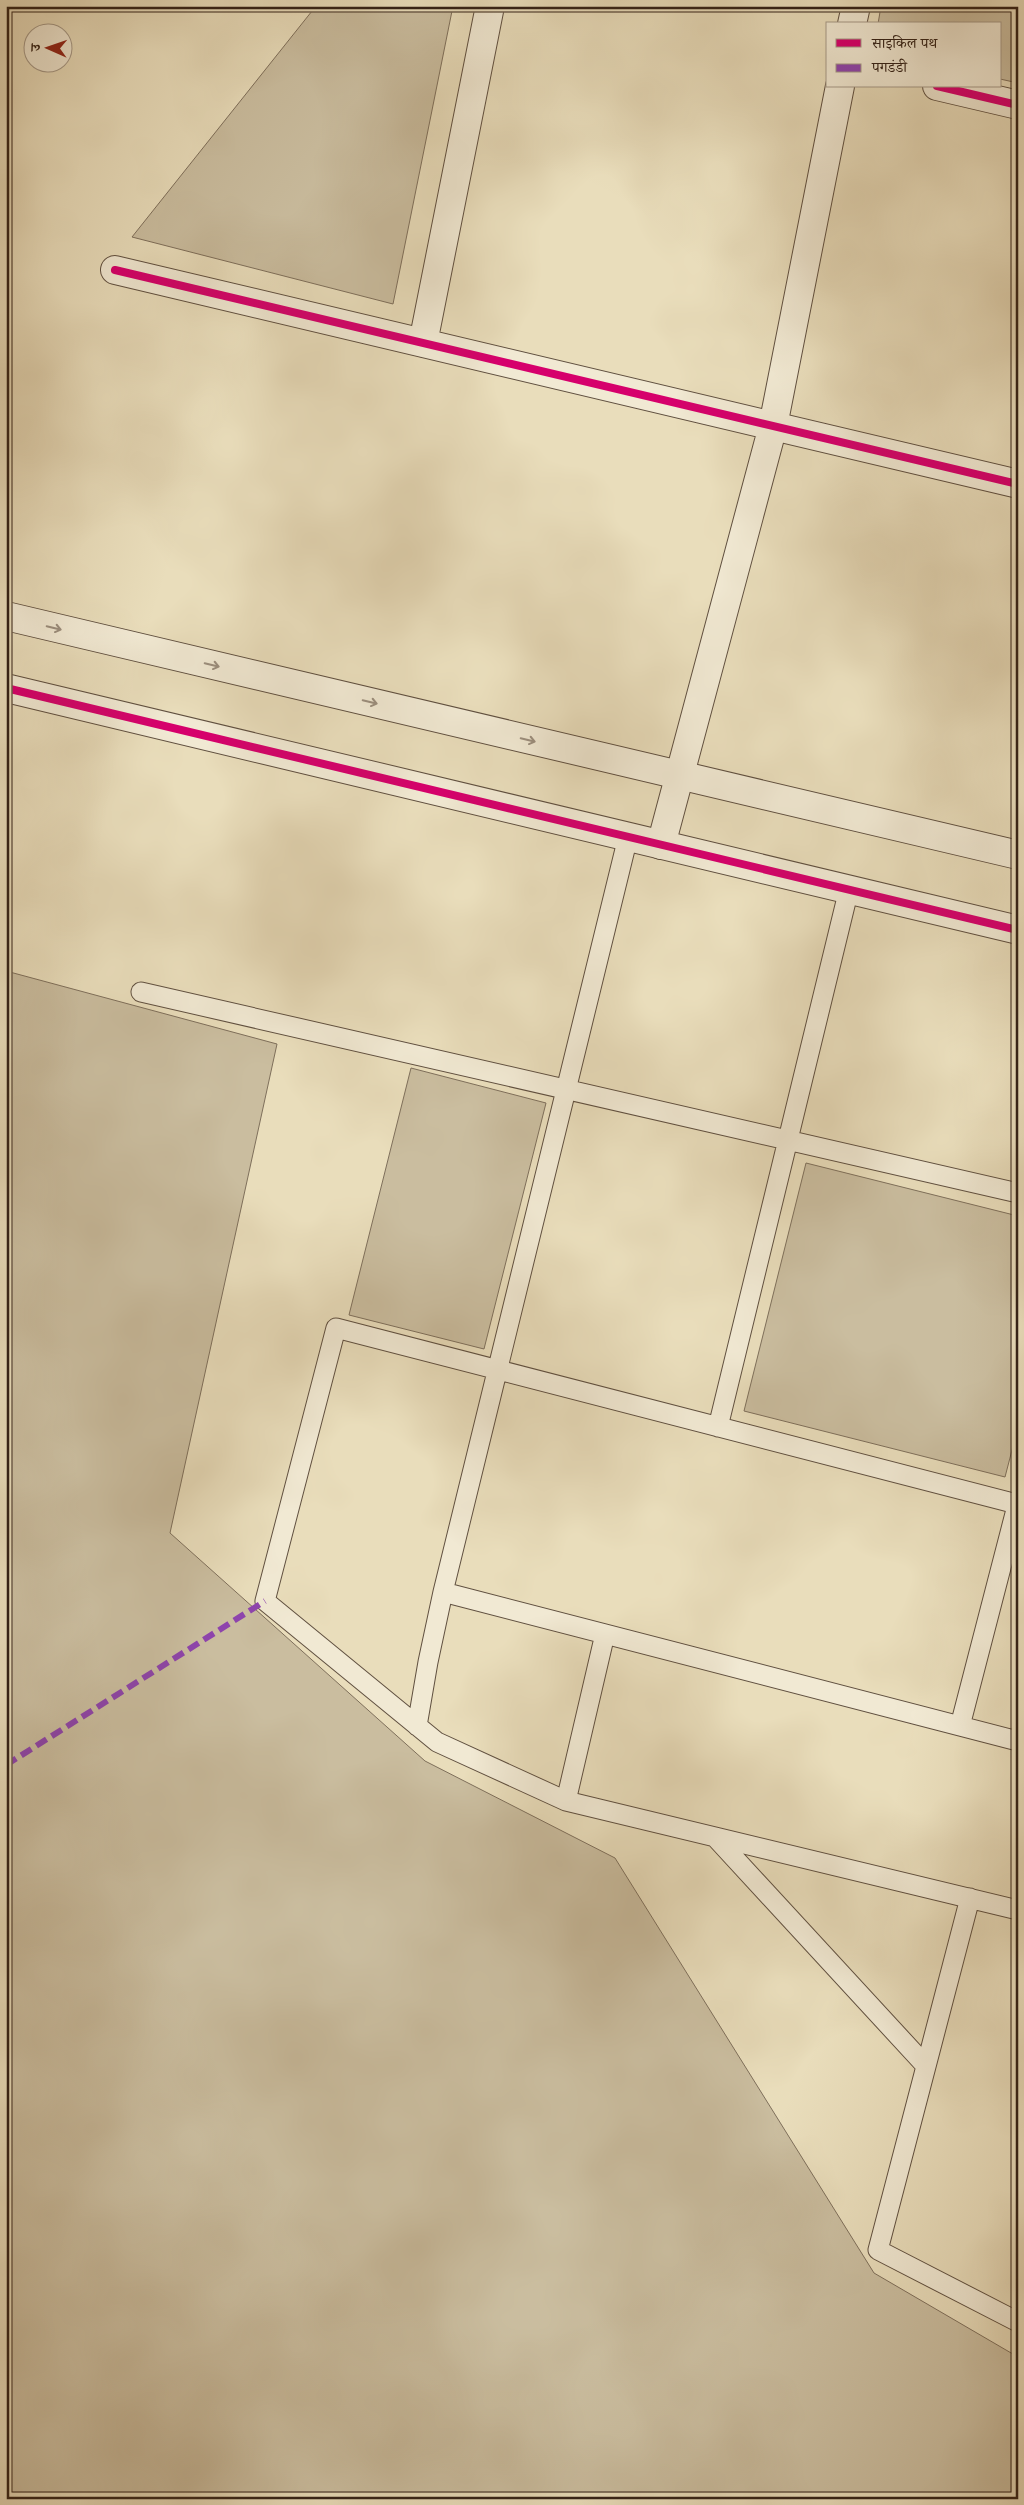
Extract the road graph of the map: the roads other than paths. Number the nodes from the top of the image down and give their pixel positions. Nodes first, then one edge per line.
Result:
1 (490, 6) edge
2 (856, 6) edge
3 (852, 22) edge
4 (840, 88) edge
5 (945, 88) edge
6 (1018, 106) edge
7 (115, 270) dead end
8 (423, 343) junction
9 (773, 426) junction
10 (1018, 484) edge
11 (6, 616) edge
12 (6, 688) edge
13 (679, 776) junction
14 (628, 837) junction
15 (661, 844) junction
16 (1018, 856) edge
17 (849, 889) junction
18 (1018, 930) edge
19 (142, 992) dead end
20 (566, 1090) junction
21 (788, 1140) junction
22 (1018, 1194) edge
23 (498, 1370) junction
24 (718, 1427) junction
25 (1018, 1503) edge
26 (443, 1592) junction
27 (605, 1634) junction
28 (417, 1726) junction
29 (960, 1726) junction
30 (1018, 1741) edge
31 (566, 1801) junction
32 (715, 1837) junction
33 (970, 1898) junction
34 (1018, 1910) edge
35 (926, 2066) junction
36 (1018, 2322) edge

1 - 8 street
2 - 3 street
4 - 9 street
5 - 6 street
7 - 8 street
8 - 9 street
9 - 10 street
9 - 13 street
11 -> 13 street
12 - 14 street
13 - 15 street
13 - 16 street
14 - 15 street
14 - 20 lane
15 - 17 street
17 - 18 street
17 - 21 lane
19 - 20 lane
20 - 21 lane
20 - 23 lane
21 - 22 lane
21 - 24 lane
23 - 24 lane
23 - 26 lane
23 - 28 lane
24 - 25 lane
25 - 29 lane
26 - 27 lane
26 - 28 lane
27 - 29 lane
27 - 31 lane
28 - 31 lane
29 - 30 lane
31 - 32 lane
32 - 33 lane
32 - 35 lane
33 - 34 lane
33 - 35 lane
35 - 36 lane

